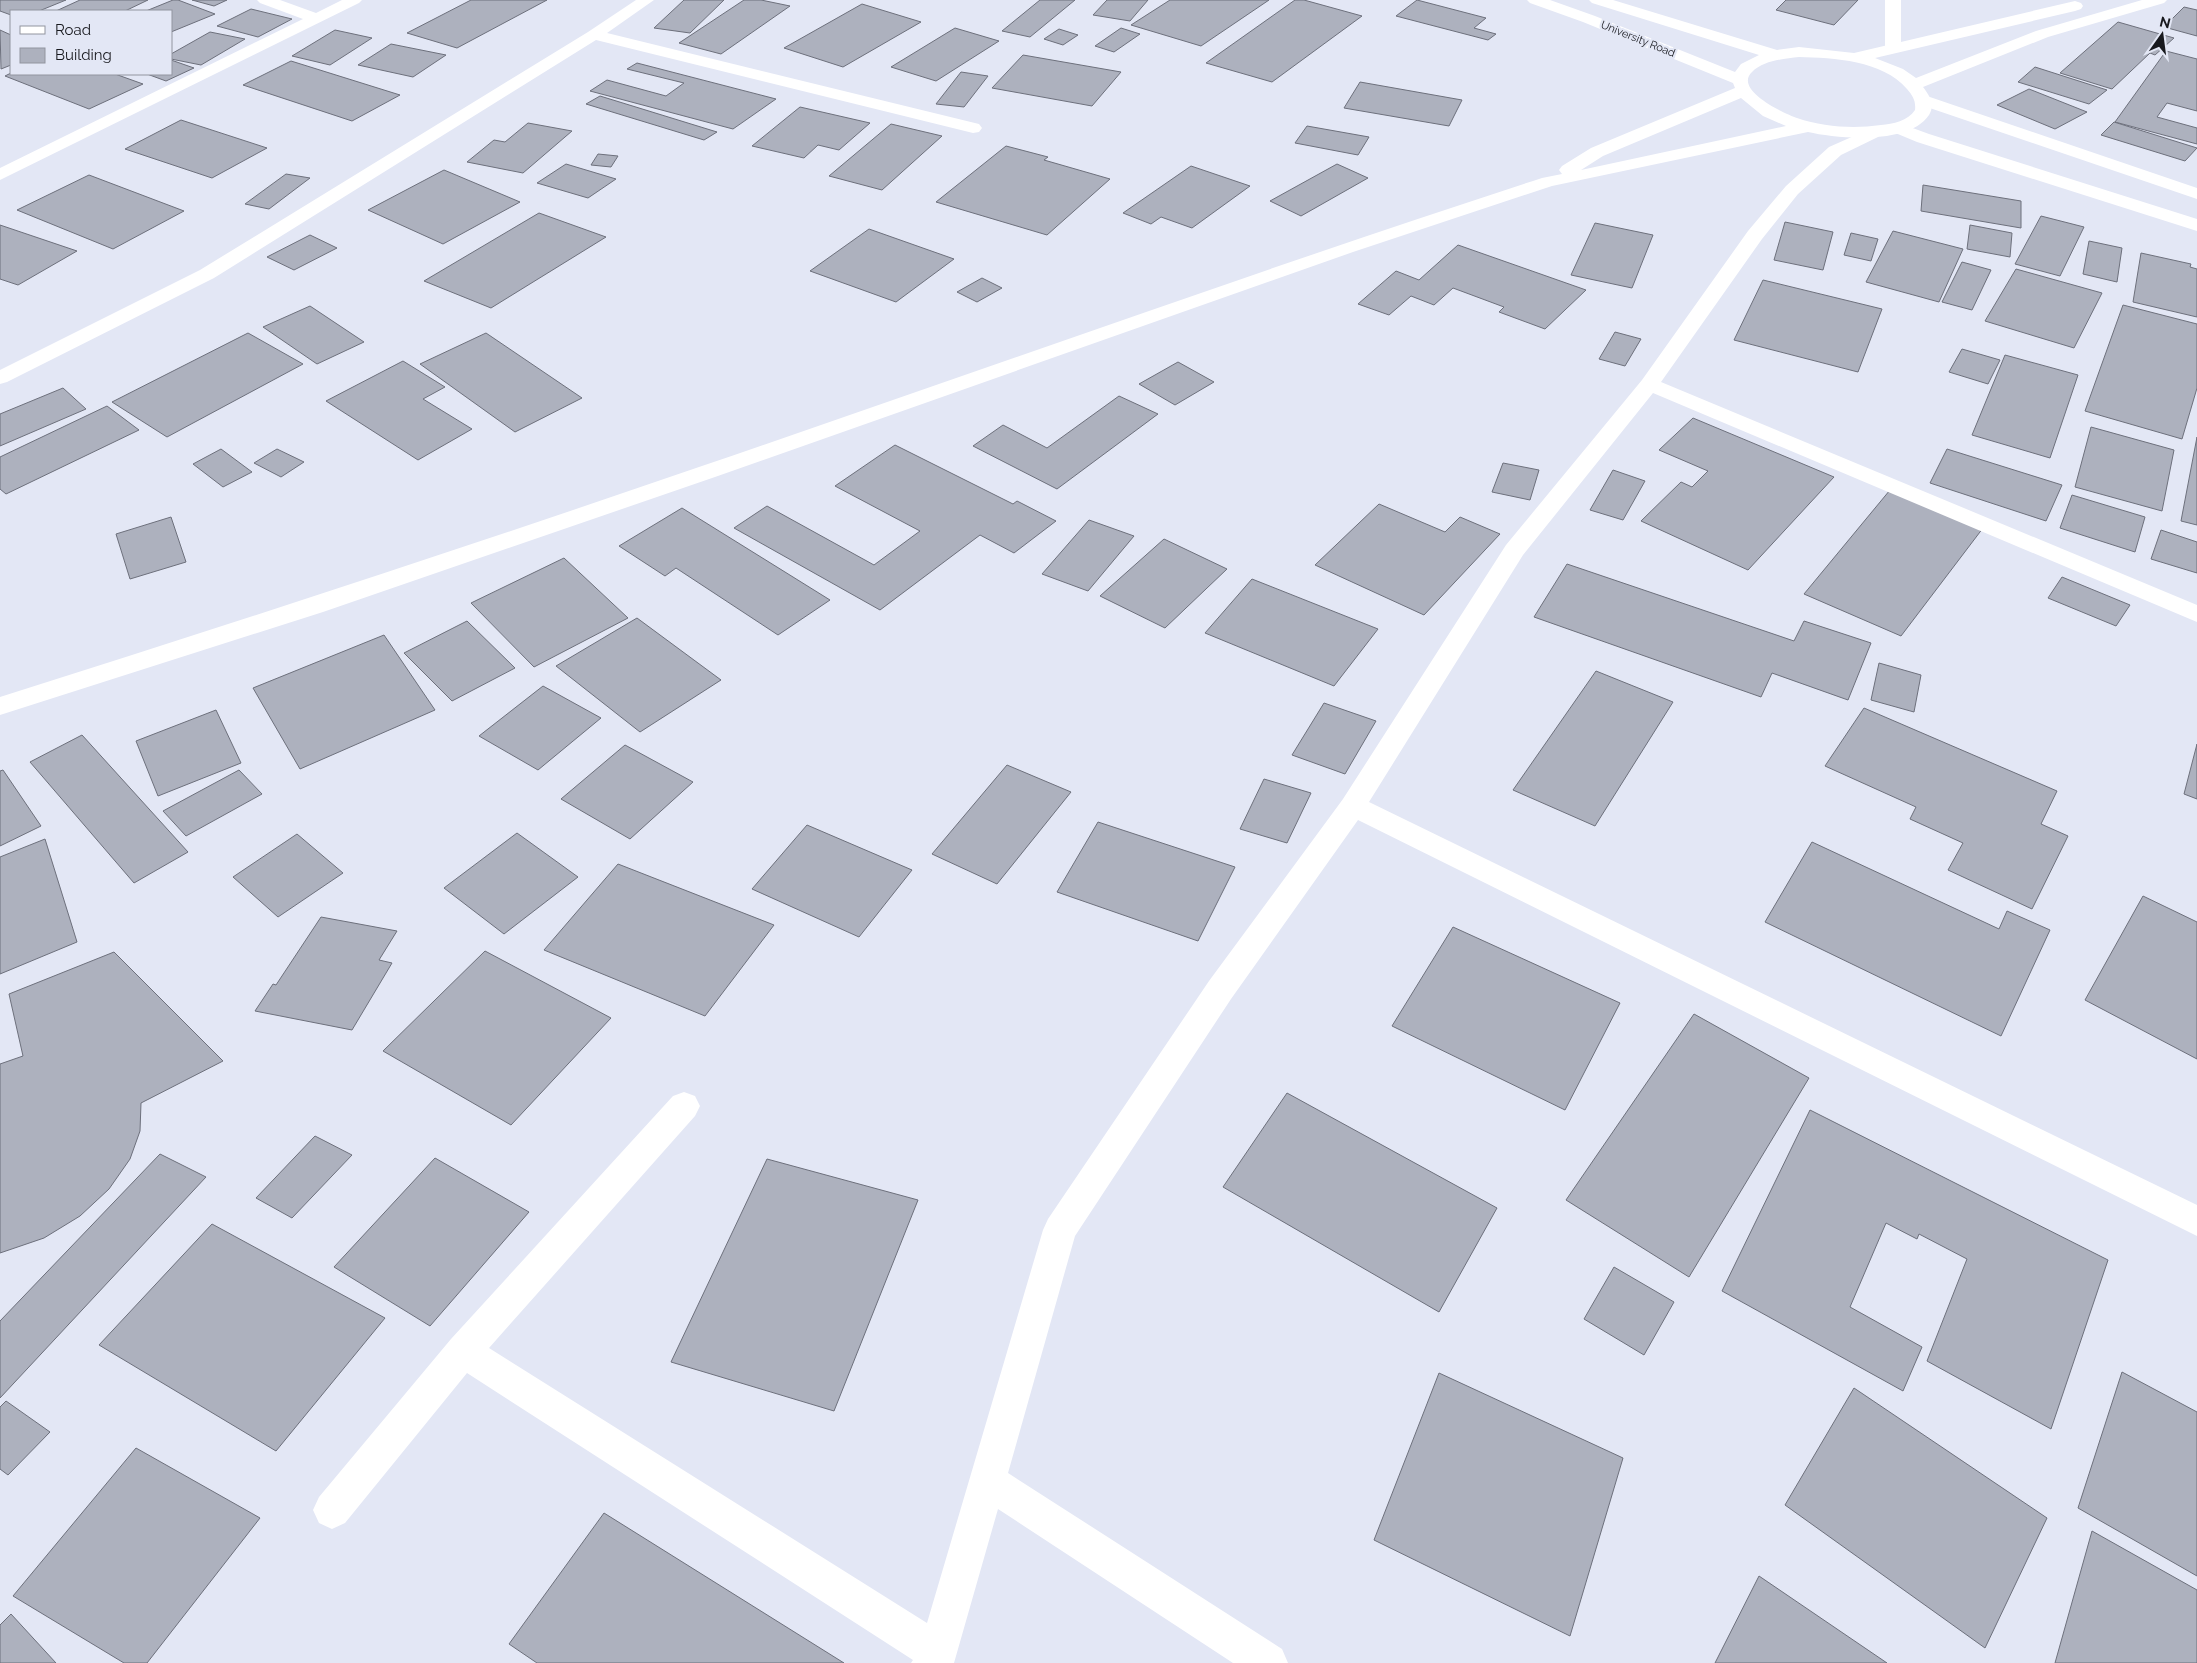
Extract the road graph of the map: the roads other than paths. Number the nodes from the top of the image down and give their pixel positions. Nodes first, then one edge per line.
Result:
1 (265, 0) edge
2 (354, 0) edge
3 (1535, 0) edge
4 (1597, 0) edge
5 (1893, 0) edge
6 (2159, 0) edge
7 (2091, 2) dead end
8 (634, 3) edge
9 (316, 18) junction
10 (594, 35) junction
11 (1893, 49) junction
12 (1776, 55) junction
13 (1853, 57) junction
14 (1742, 86) junction
15 (1919, 93) junction
16 (1806, 127) junction
17 (973, 128) dead end
18 (1899, 128) junction
19 (1872, 132) junction
20 (0, 175) edge
21 (1548, 182) junction
22 (2197, 194) edge
23 (2197, 225) edge
24 (0, 378) edge
25 (1649, 384) junction
26 (2197, 614) edge
27 (0, 706) edge
28 (1353, 806) junction
29 (684, 1106) dead end
30 (2197, 1221) edge
31 (463, 1351) junction
32 (989, 1482) junction
33 (332, 1510) dead end
34 (934, 1658) edge
35 (1268, 1663) edge

1 - 9 street
2 - 9 street
3 - 14 street, University Road
4 - 12 street, University Road
5 - 11 street
6 - 15 street
7 - 11 street
8 - 10 street
9 - 20 street
10 - 17 street
10 - 24 street
11 - 13 street
12 - 13 street
12 - 14 street
13 - 15 street
14 - 16 street
14 - 21 street
15 - 18 street
15 - 22 street
16 - 19 street
16 - 21 street
18 - 19 street
18 - 23 street
19 - 25 street
21 - 27 street
25 - 26 street
25 - 28 street
28 - 30 street
28 - 32 street
29 - 31 street
31 - 33 street
31 - 34 street
32 - 34 street
32 - 35 street

